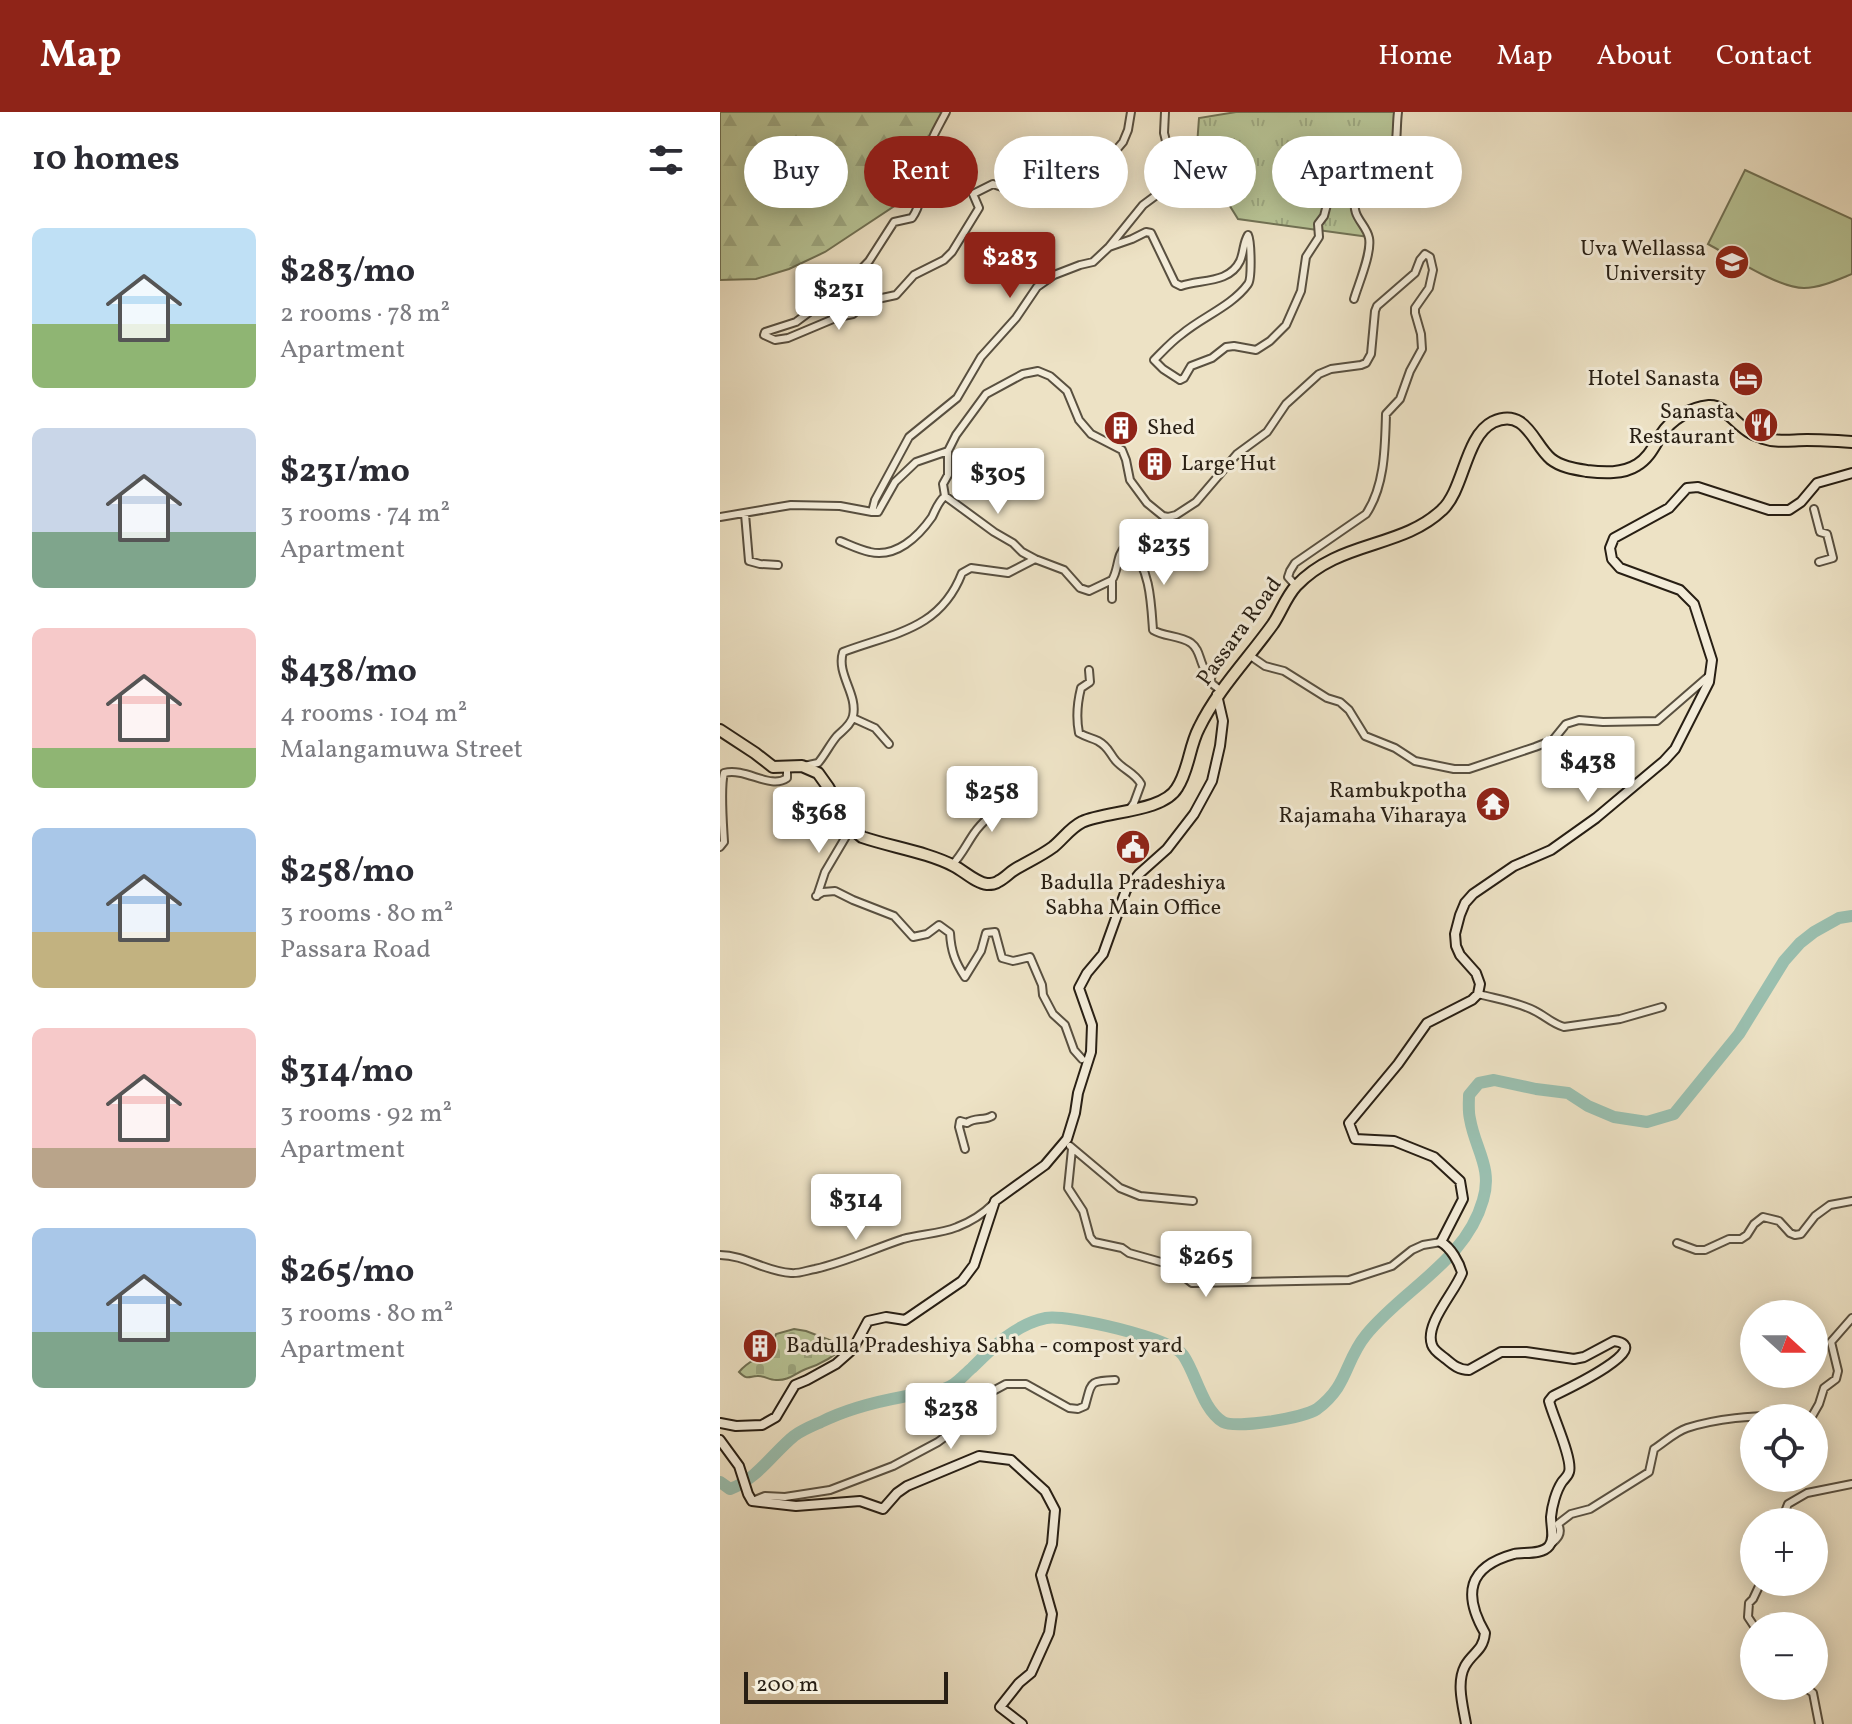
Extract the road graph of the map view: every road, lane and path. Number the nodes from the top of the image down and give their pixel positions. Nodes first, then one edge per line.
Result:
1 (946, 112) edge
2 (1131, 112) edge
3 (1165, 112) edge
4 (1398, 112) edge
5 (1326, 208) edge
6 (1109, 247) junction
7 (1354, 299) dead end
8 (1852, 442) edge
9 (948, 451) junction
10 (1852, 473) edge
11 (945, 496) junction
12 (1814, 509) dead end
13 (872, 512) junction
14 (745, 514) junction
15 (720, 517) edge
16 (840, 541) dead end
17 (1035, 559) junction
18 (1819, 562) dead end
19 (778, 565) dead end
20 (1112, 580) junction
21 (1296, 586) junction
22 (1112, 599) dead end
23 (1248, 654) junction
24 (1089, 670) dead end
25 (1712, 672) junction
26 (1219, 693) junction
27 (853, 718) junction
28 (720, 730) edge
29 (889, 744) dead end
30 (802, 766) junction
31 (787, 767) junction
32 (1008, 790) dead end
33 (1129, 810) junction
34 (851, 828) junction
35 (720, 847) edge
36 (952, 865) junction
37 (1478, 994) junction
38 (1662, 1007) dead end
39 (1082, 1059) dead end
40 (992, 1116) dead end
41 (1067, 1139) junction
42 (965, 1149) dead end
43 (1072, 1149) junction
44 (995, 1201) junction
45 (1193, 1201) dead end
46 (1852, 1201) edge
47 (1677, 1243) dead end
48 (1444, 1244) junction
49 (720, 1255) edge
50 (1852, 1318) edge
51 (1115, 1380) dead end
52 (1819, 1404) edge
53 (1740, 1418) edge
54 (720, 1423) edge
55 (720, 1440) edge
56 (724, 1450) edge
57 (1852, 1484) edge
58 (750, 1498) junction
59 (1786, 1508) edge
60 (1550, 1545) junction
61 (1814, 1700) edge
62 (1022, 1724) edge
63 (1466, 1724) edge
64 (1819, 1724) edge

1 - 2 street
3 - 6 street
4 - 7 street
5 - 6 street
6 - 13 street
8 - 21 highway, Passara Road
9 - 11 street
9 - 13 street
9 - 21 street
10 - 25 street
11 - 16 street
11 - 17 street
12 - 18 street
13 - 14 street
14 - 15 street
14 - 19 street
17 - 20 street
17 - 27 street
20 - 22 street
20 - 26 street
21 - 23 highway, Passara Road
23 - 25 street
23 - 26 highway, Passara Road
24 - 33 street
25 - 37 street
26 - 33 highway, Passara Road
26 - 41 street
27 - 29 street
27 - 30 street
28 - 31 highway
30 - 31 highway
30 - 34 highway
31 - 35 street
32 - 36 street
33 - 36 highway, Passara Road
34 - 36 highway, Passara Road
34 - 39 street
37 - 38 street
37 - 48 street
40 - 42 street
41 - 43 street
41 - 44 street
43 - 45 street
43 - 48 street
44 - 49 street
44 - 54 street
46 - 47 street
48 - 60 street
50 - 52 street
51 - 58 street
53 - 60 street
55 - 56 street
56 - 58 street
57 - 59 street
58 - 62 street
60 - 63 street
61 - 64 street

